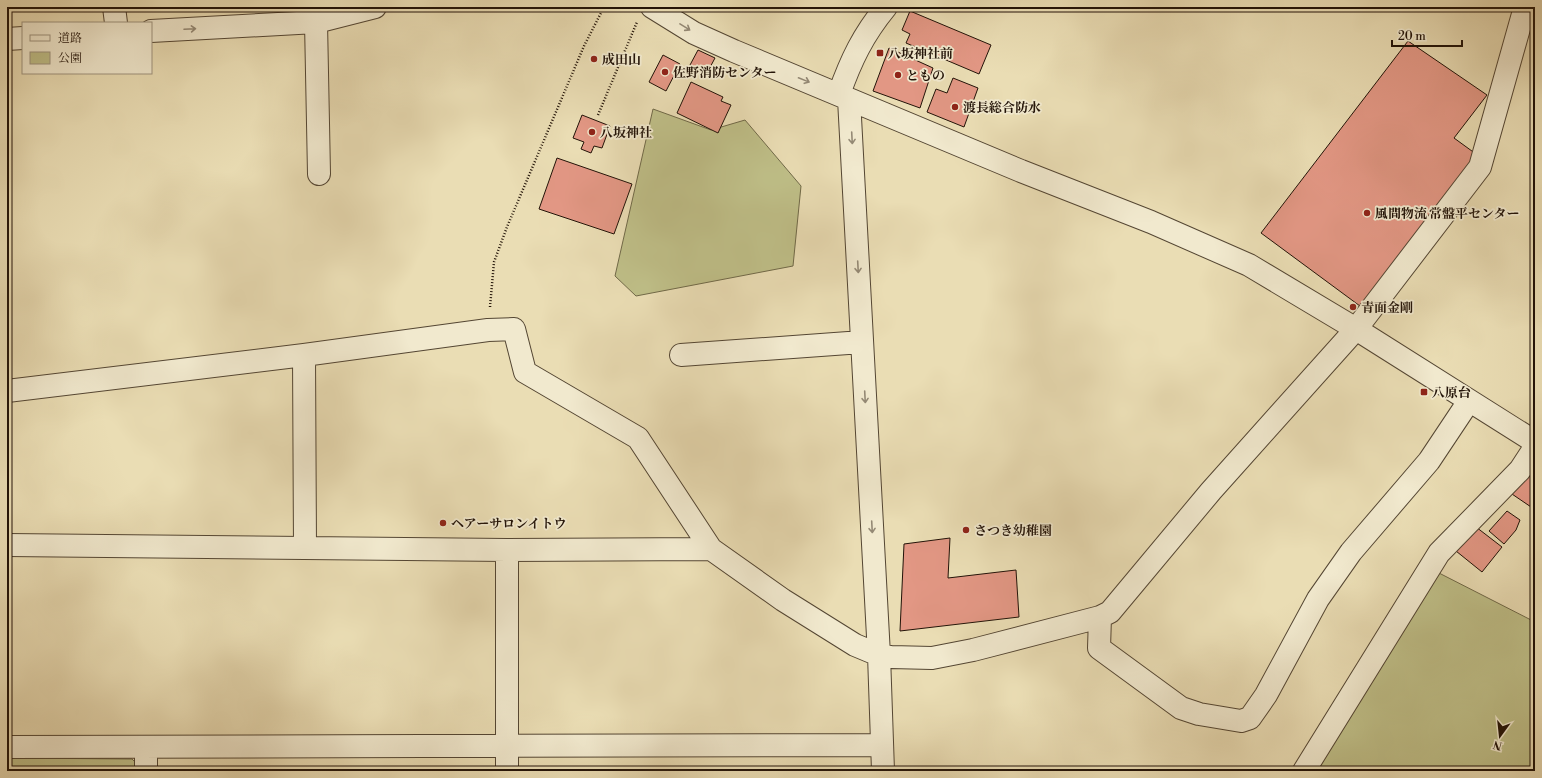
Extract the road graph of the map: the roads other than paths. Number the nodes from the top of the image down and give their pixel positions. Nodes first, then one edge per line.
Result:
1 (114, 7) edge
2 (375, 7) edge
3 (886, 7) edge
4 (1525, 7) edge
5 (645, 14) edge
6 (116, 22) edge
7 (316, 22) junction
8 (152, 31) edge
9 (22, 38) edge
10 (7, 39) edge
11 (844, 96) junction
12 (319, 174) dead end
13 (1356, 329) junction
14 (862, 342) junction
15 (304, 355) junction
16 (681, 356) dead end
17 (7, 391) edge
18 (1469, 400) junction
19 (1535, 442) edge
20 (1535, 447) edge
21 (7, 545) edge
22 (305, 547) junction
23 (711, 549) junction
24 (507, 550) junction
25 (1100, 617) junction
26 (878, 655) junction
27 (882, 745) junction
28 (508, 746) junction
29 (7, 747) edge
30 (146, 747) junction
31 (146, 771) edge
32 (508, 771) edge
33 (883, 771) edge
34 (1304, 771) edge

1 - 6 street
2 - 7 street
3 - 11 street
4 - 13 street
5 -> 11 street
8 -> 7 street
7 - 12 street
9 - 10 street
11 - 13 street
11 -> 14 street
13 - 18 street
13 - 25 street
14 - 16 street
14 -> 26 street
15 - 17 street
15 - 22 street
15 - 23 street
18 - 19 street
18 - 25 street
20 - 34 street
21 - 22 street
22 - 24 street
23 - 24 street
23 - 26 street
24 - 28 street
25 - 26 street
26 - 27 street
27 - 28 street
27 - 33 street
28 - 30 street
28 - 32 street
29 - 30 street
30 - 31 street

